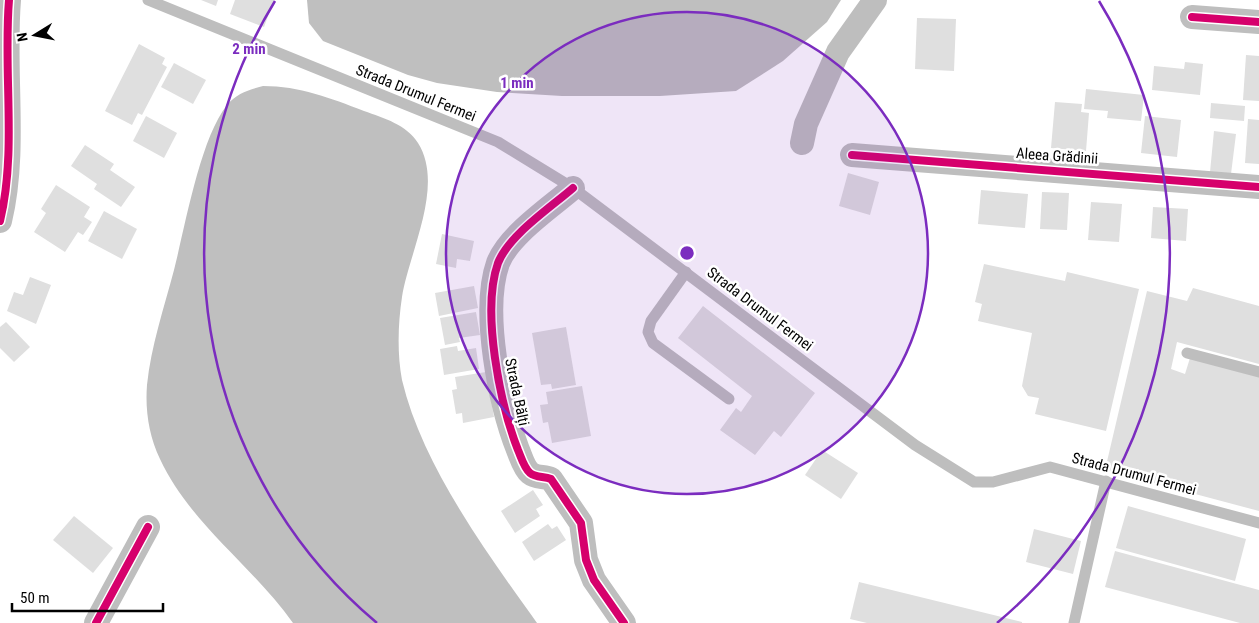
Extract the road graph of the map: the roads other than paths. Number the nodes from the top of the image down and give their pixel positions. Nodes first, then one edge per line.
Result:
1 (9, 0) edge
2 (148, 0) edge
3 (875, 0) edge
4 (1192, 17) dead end
5 (1259, 22) edge
6 (3, 24) edge
7 (802, 143) dead end
8 (852, 155) dead end
9 (4, 158) edge
10 (1259, 187) edge
11 (573, 188) junction
12 (0, 221) edge
13 (686, 272) junction
14 (1187, 353) dead end
15 (1259, 372) edge
16 (729, 399) dead end
17 (1106, 481) junction
18 (1259, 523) edge
19 (148, 527) dead end
20 (96, 623) edge
21 (624, 623) edge
22 (1074, 623) edge

1 - 6 street
2 - 11 lane, Strada Drumul Fermei
3 - 7 street
4 - 5 street
6 - 9 street
8 - 10 street, Aleea Grădinii
9 - 12 street
11 - 13 lane, Strada Drumul Fermei
11 - 21 street, Strada Bălți
13 - 16 lane
13 - 17 lane, Strada Drumul Fermei
14 - 15 lane
17 - 18 lane, Strada Drumul Fermei
17 - 22 lane
19 - 20 street

